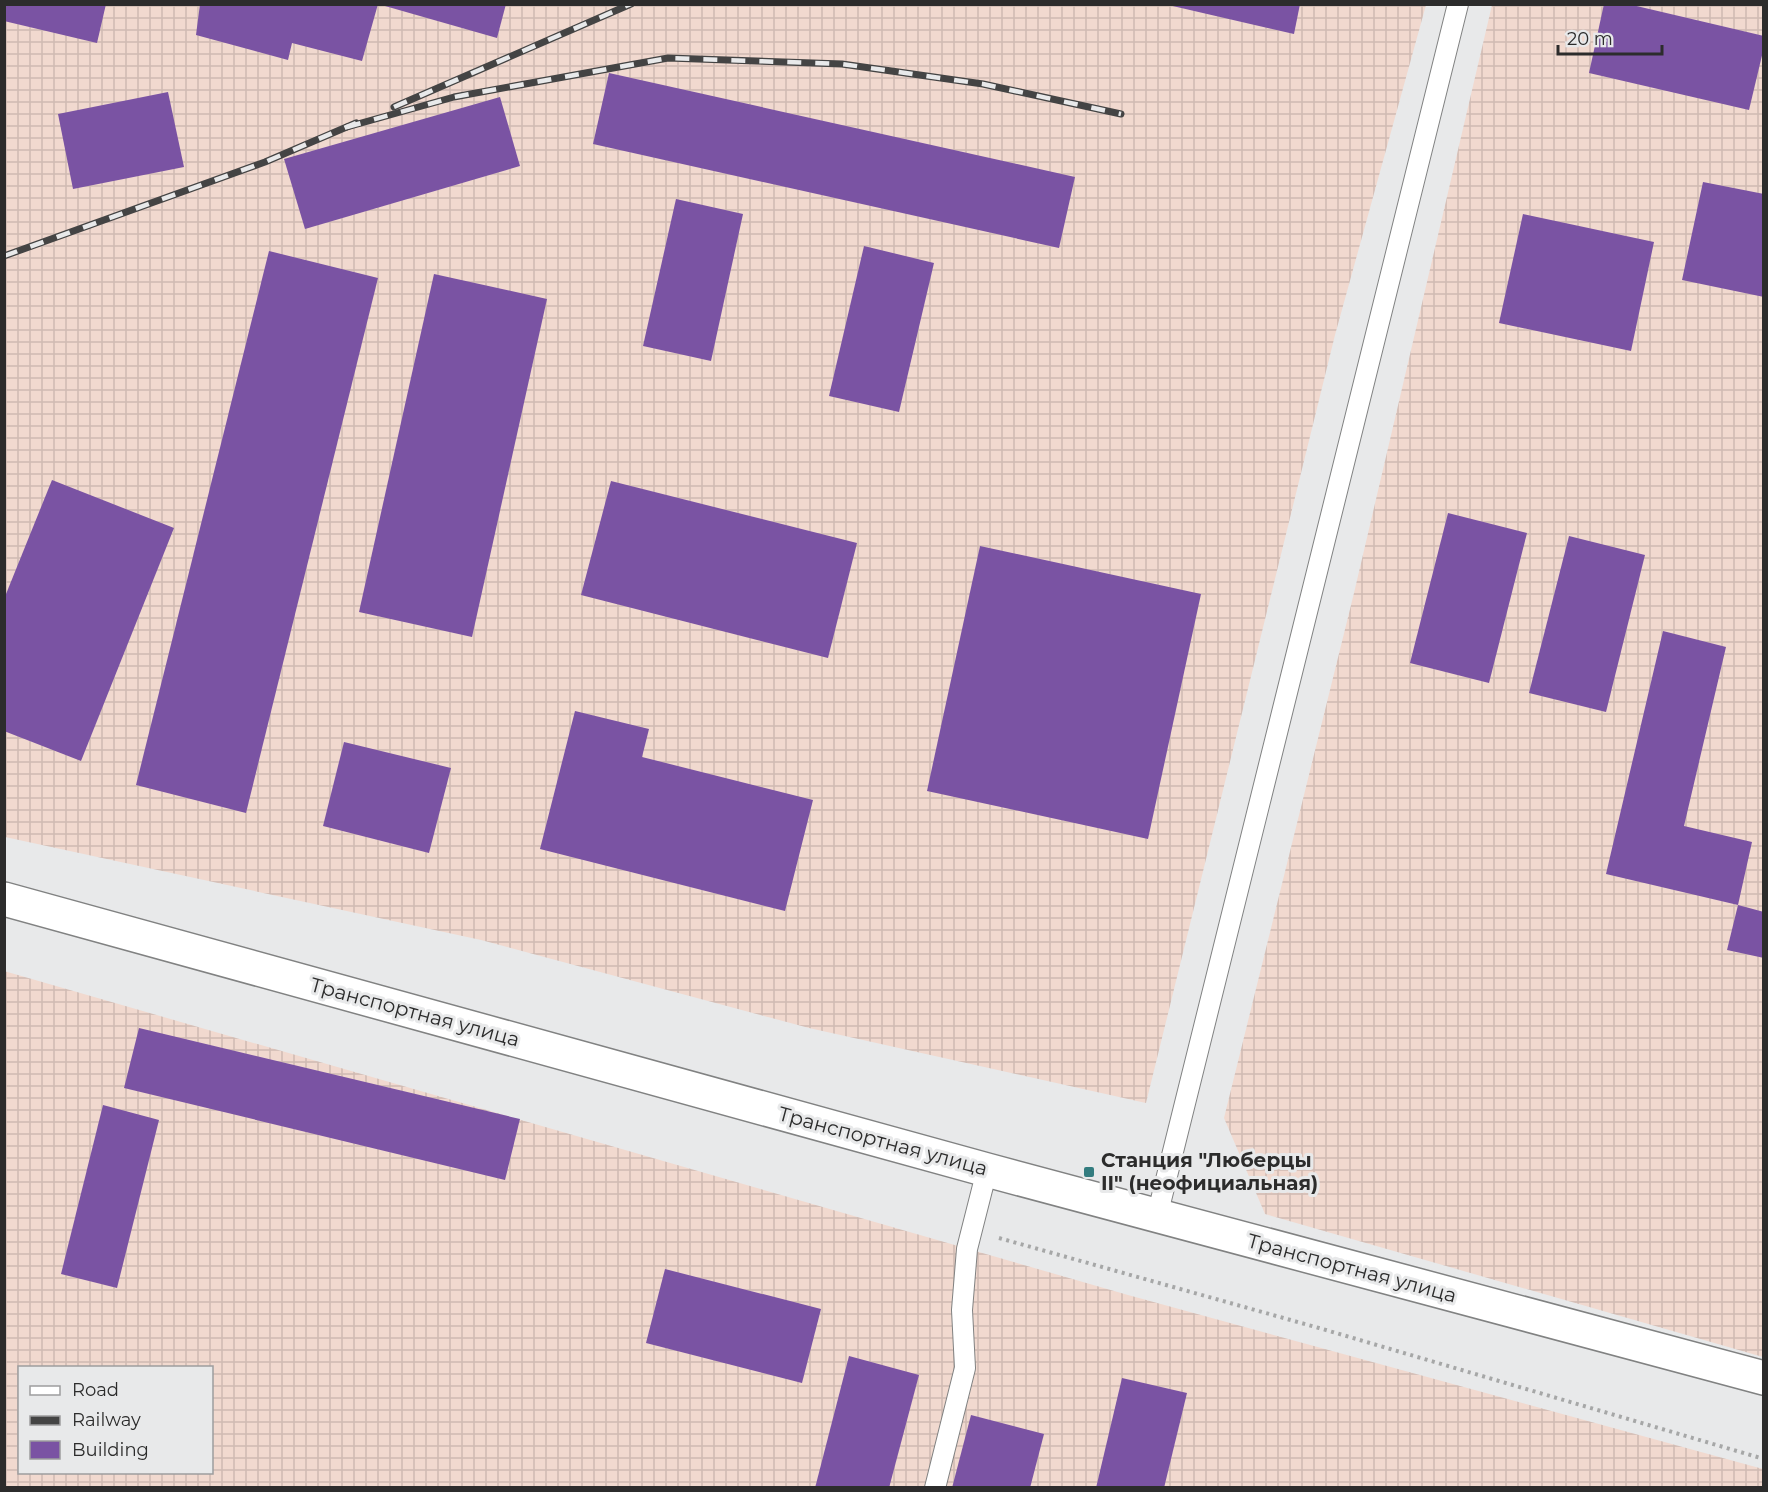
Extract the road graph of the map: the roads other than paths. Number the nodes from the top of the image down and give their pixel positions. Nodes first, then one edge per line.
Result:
1 (1458, 4) edge
2 (4, 899) edge
3 (987, 1170) junction
4 (1157, 1216) junction
5 (1764, 1378) edge
6 (935, 1488) edge

1 - 4 lane
2 - 3 street, Транспортная улица
3 - 4 street, Транспортная улица
3 - 6 lane
4 - 5 street, Транспортная улица

